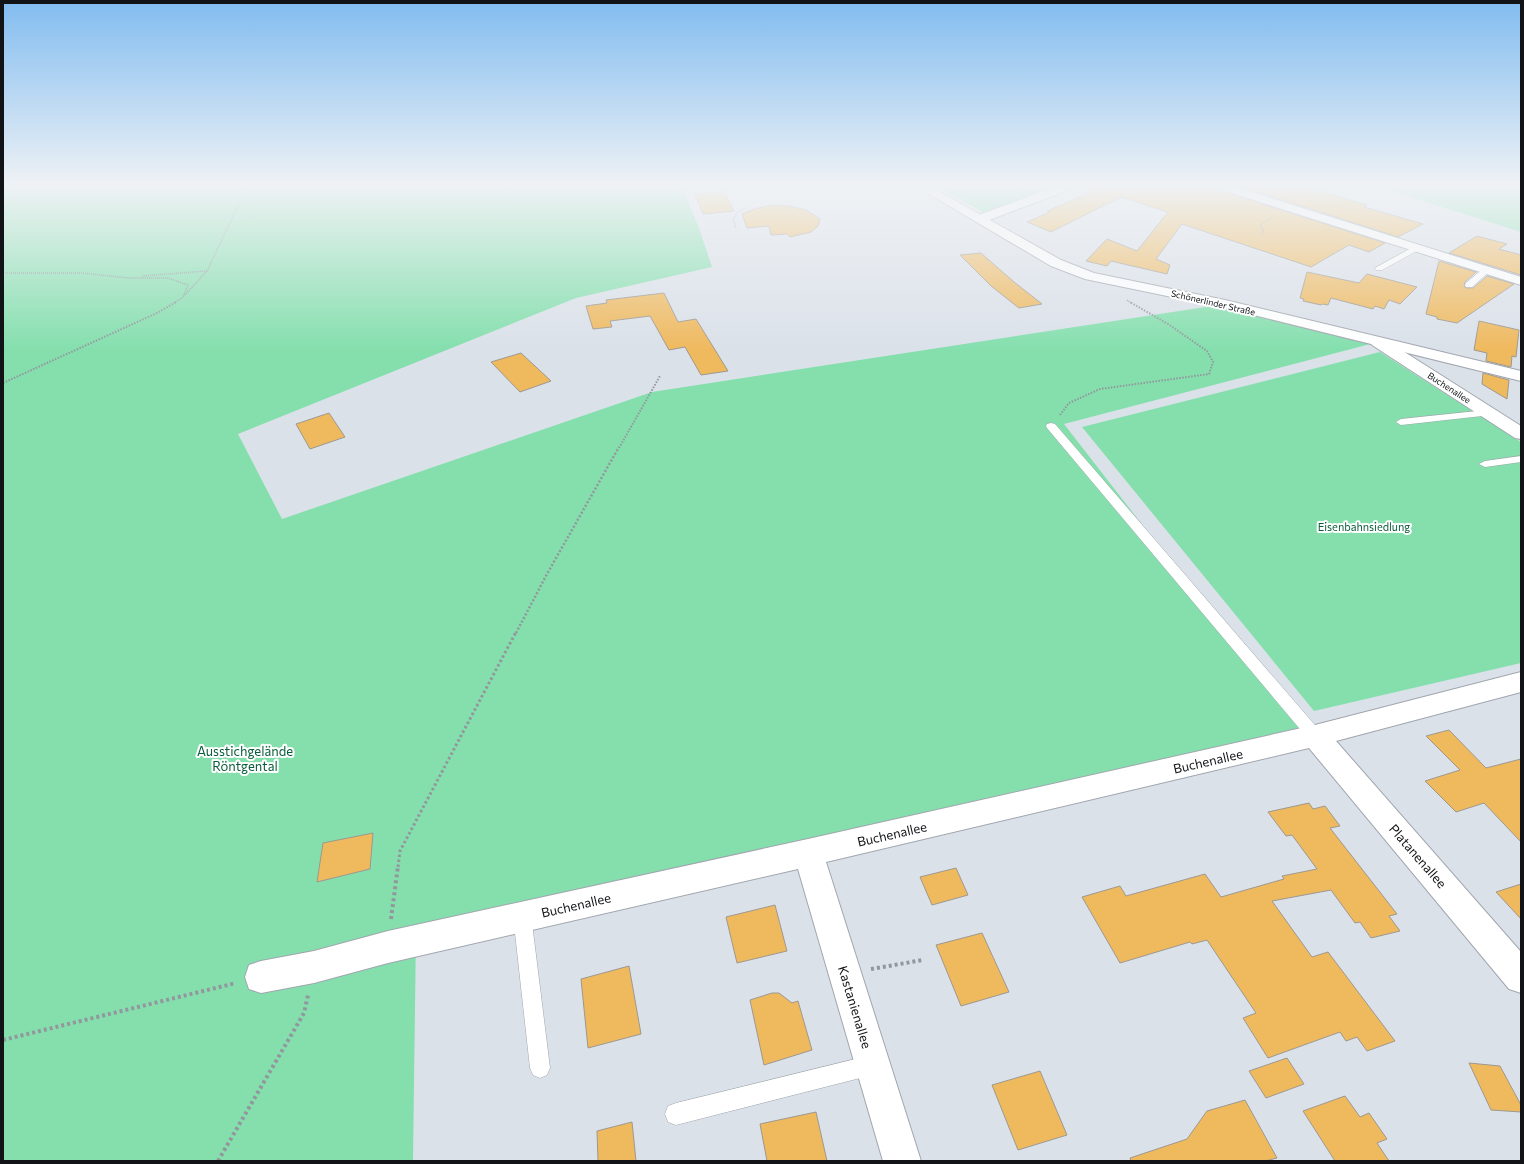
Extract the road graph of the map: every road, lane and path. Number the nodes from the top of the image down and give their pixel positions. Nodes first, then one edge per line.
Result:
1 (221, 241) edge
2 (1019, 241) edge
3 (1396, 241) edge
4 (1418, 248) junction
5 (1379, 268) dead end
6 (1487, 270) junction
7 (207, 271) junction
8 (3, 273) edge
9 (129, 278) junction
10 (1521, 281) edge
11 (1469, 285) dead end
12 (183, 297) junction
13 (1123, 298) dead end
14 (1378, 342) junction
15 (660, 376) dead end
16 (1521, 376) edge
17 (3, 383) edge
18 (1488, 413) junction
19 (1401, 422) dead end
20 (1051, 426) joint
21 (1521, 434) edge
22 (1521, 459) edge
23 (1485, 464) dead end
24 (1521, 682) edge
25 (1315, 736) junction
26 (808, 853) junction
27 (521, 912) junction
28 (388, 947) junction
29 (923, 960) dead end
30 (314, 967) junction
31 (845, 973) junction
32 (261, 977) joint
33 (1521, 977) edge
34 (3, 1040) edge
35 (872, 1065) junction
36 (540, 1068) dead end
37 (676, 1114) dead end
38 (218, 1161) edge
39 (902, 1161) edge

1 - 7 path
2 - 14 street, Schönerlinder Straße
3 - 4 street
4 - 5 lane
4 - 6 street
6 - 10 street
6 - 11 lane
7 - 9 path
7 - 12 path
8 - 9 path
9 - 12 path
12 - 17 path
13 - 20 path
14 - 16 street, Schönerlinder Straße
14 - 18 street, Buchenallee
15 - 28 path
18 - 19 lane
18 - 21 street, Buchenallee
20 - 25 lane
22 - 23 lane
24 - 25 street, Buchenallee
25 - 26 street, Buchenallee
25 - 33 street, Platanenallee
26 - 27 street, Buchenallee
26 - 31 street, Kastanienallee
27 - 28 street, Buchenallee
27 - 36 lane
28 - 30 street, Buchenallee
29 - 31 path
30 - 32 street, Buchenallee
30 - 38 path
31 - 35 street, Kastanienallee
32 - 34 path
35 - 37 lane
35 - 39 street, Kastanienallee

